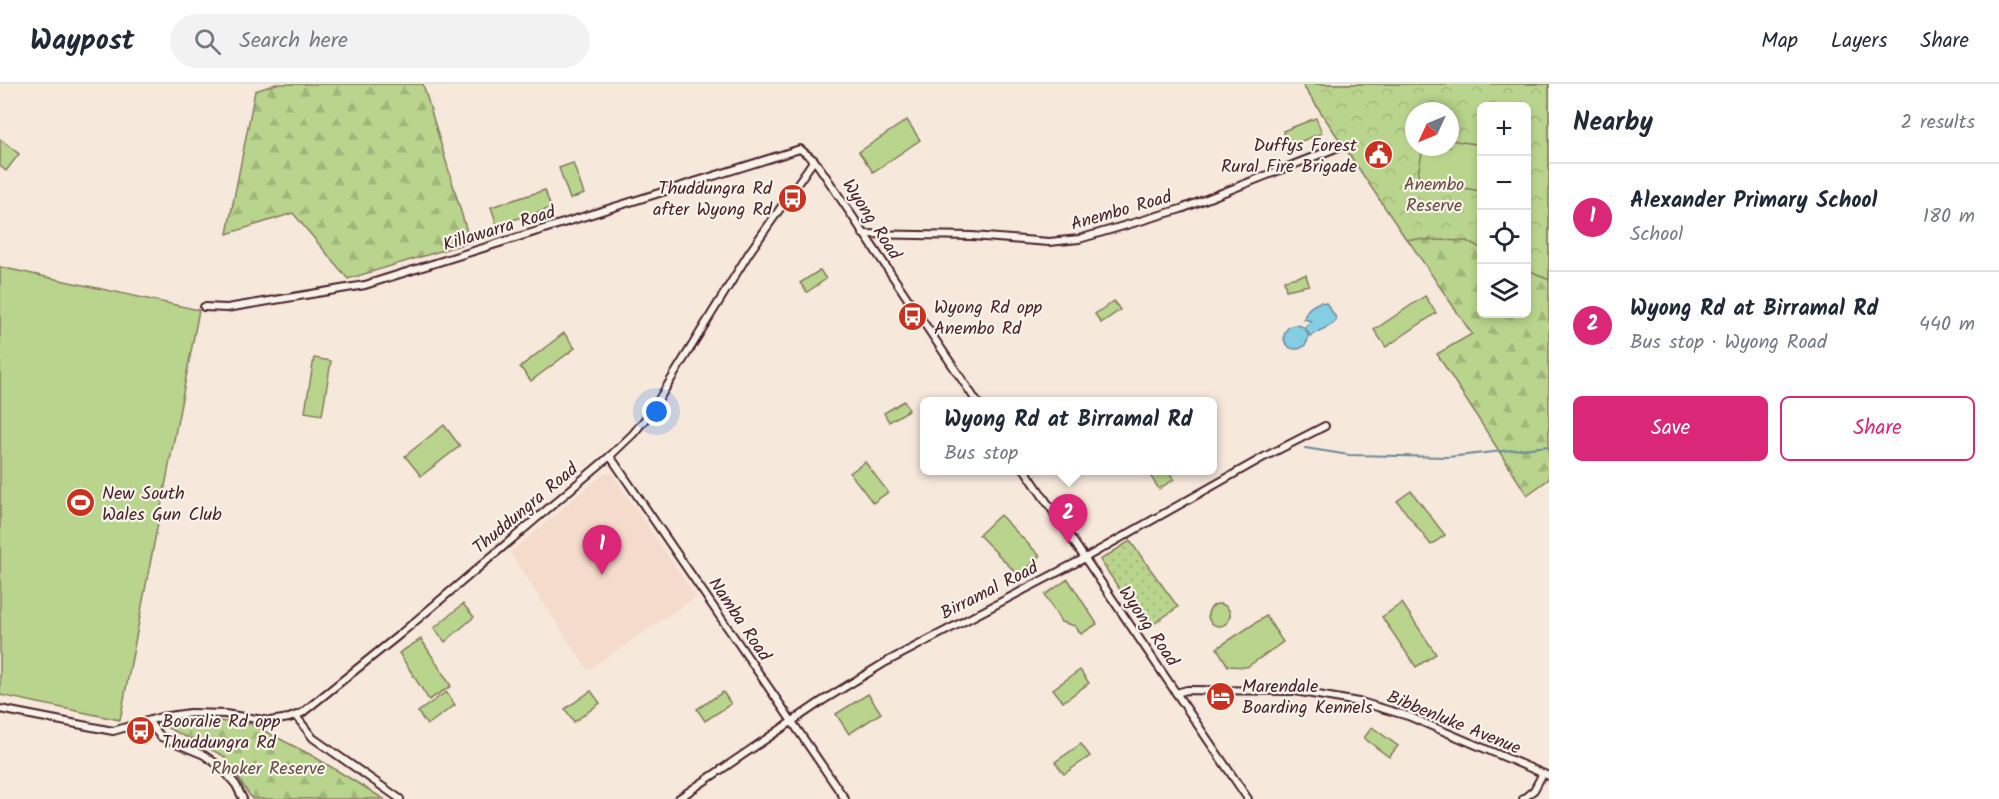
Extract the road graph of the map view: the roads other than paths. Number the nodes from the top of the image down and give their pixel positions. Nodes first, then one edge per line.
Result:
1 (1341, 146) dead end
2 (797, 150) joint
3 (814, 160) junction
4 (863, 234) junction
5 (204, 306) dead end
6 (974, 397) edge
7 (1325, 426) dead end
8 (610, 456) junction
9 (1028, 475) edge
10 (1085, 558) junction
11 (1176, 693) junction
12 (0, 709) edge
13 (296, 716) junction
14 (148, 721) junction
15 (792, 723) junction
16 (1546, 776) edge
17 (243, 799) edge
18 (400, 799) edge
19 (678, 799) edge
20 (845, 799) edge
21 (1248, 799) edge
22 (1523, 799) edge

1 - 4 street, Anembo Road
2 - 3 street, Wyong Road
2 - 5 street, Killawarra Road
3 - 4 street, Wyong Road
3 - 8 street, Thuddungra Road
4 - 6 street, Wyong Road
7 - 10 street, Birramal Road
8 - 13 street, Thuddungra Road
8 - 15 street, Namba Road
9 - 10 street, Wyong Road
10 - 11 street, Wyong Road
10 - 15 street, Birramal Road
11 - 16 street, Bibbenluke Avenue
11 - 21 street, Wyong Road
12 - 14 street, Thuddungra Road
13 - 14 street, Thuddungra Road
13 - 18 street
14 - 17 street
15 - 19 street, Birramal Road
15 - 20 street, Namba Road
16 - 22 street

